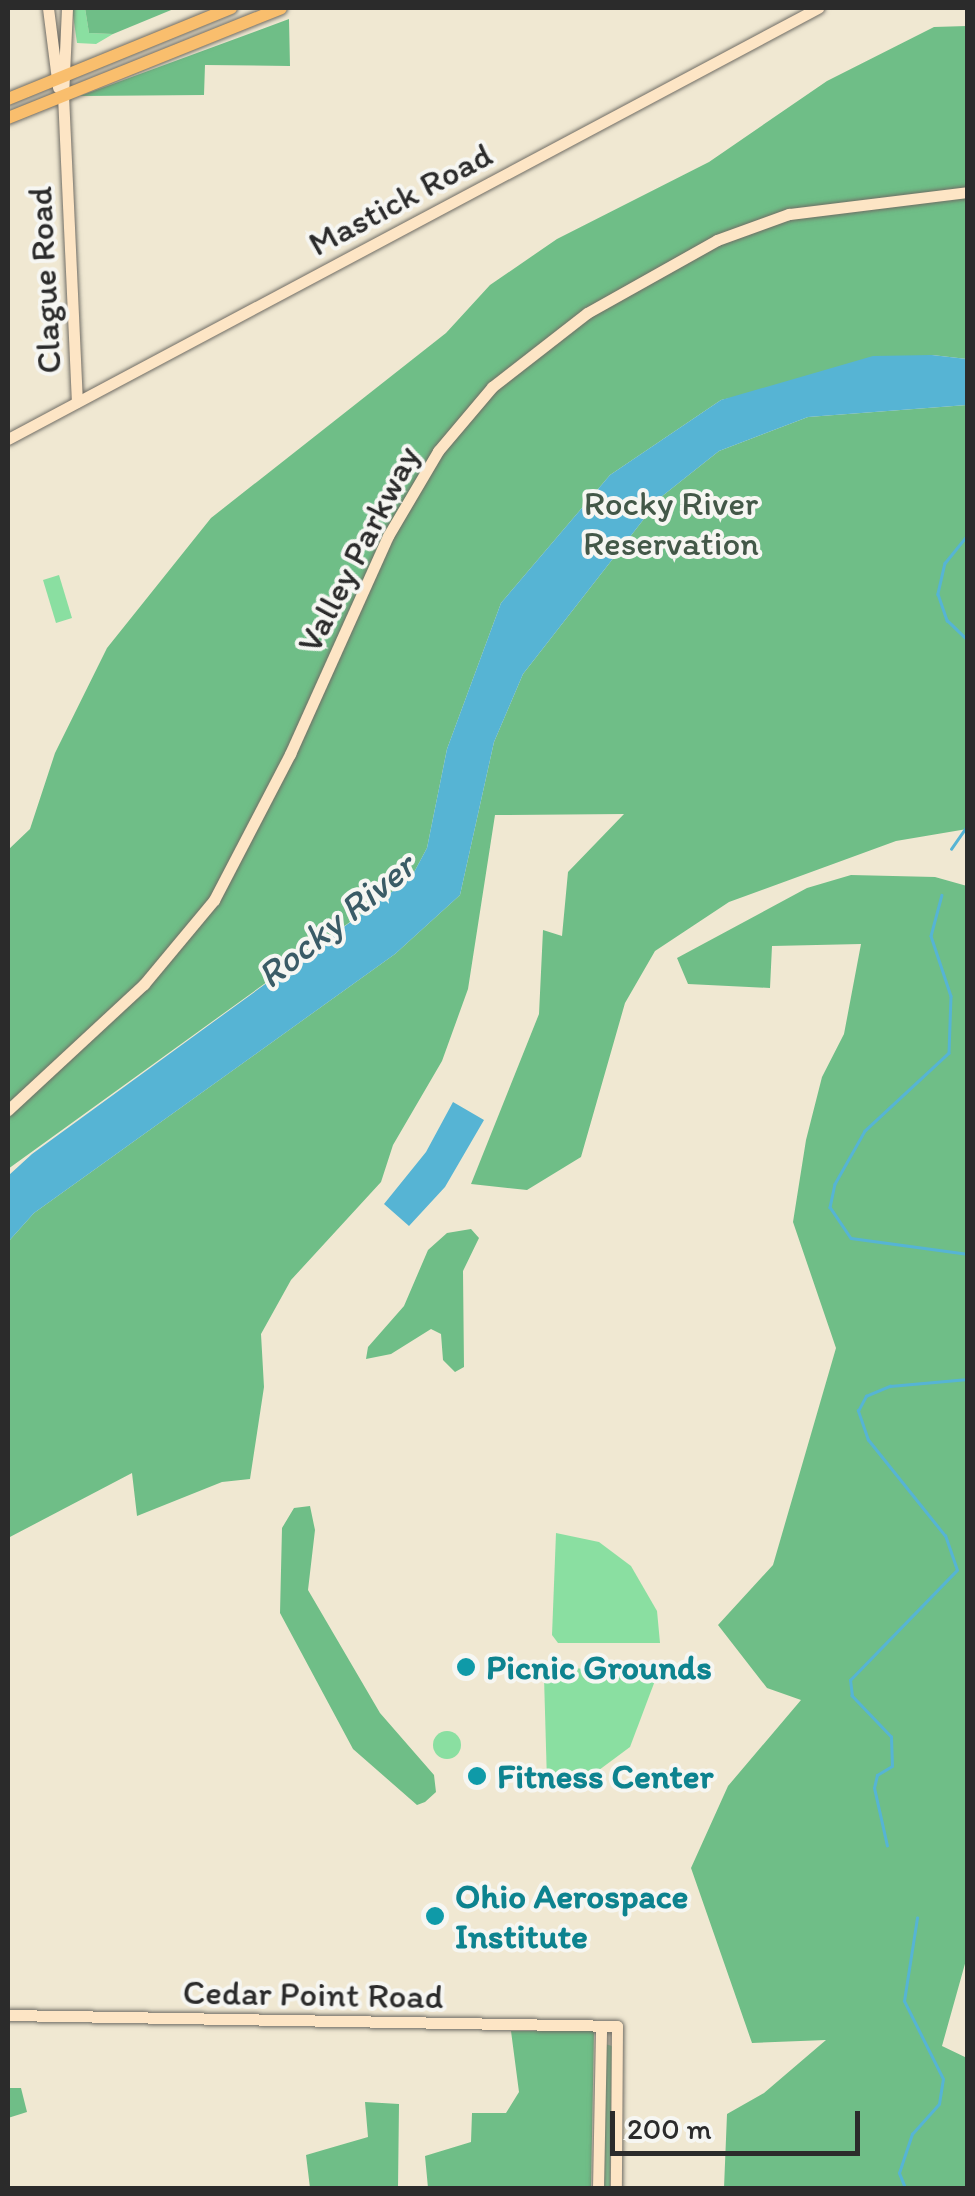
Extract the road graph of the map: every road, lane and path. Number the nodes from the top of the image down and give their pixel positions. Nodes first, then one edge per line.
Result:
1 (48, 8) edge
2 (67, 8) edge
3 (231, 8) edge
4 (281, 8) edge
5 (818, 8) edge
6 (61, 77) junction
7 (63, 96) junction
8 (8, 99) edge
9 (8, 118) edge
10 (968, 192) edge
11 (77, 402) junction
12 (8, 439) edge
13 (8, 1110) edge
14 (8, 2015) edge
15 (601, 2026) junction
16 (598, 2188) edge
17 (616, 2188) edge

1 - 6 street, Clague Road
2 - 6 street, Clague Road
3 - 6 main road
4 - 7 main road
5 - 11 street, Mastick Road
6 - 7 street, Clague Road
6 - 8 main road
7 - 9 main road
7 - 11 street, Clague Road
10 - 13 street, Valley Parkway
11 - 12 street, Mastick Road
14 - 15 street, Cedar Point Road
15 - 16 street
15 - 17 street, Cedar Point Road

